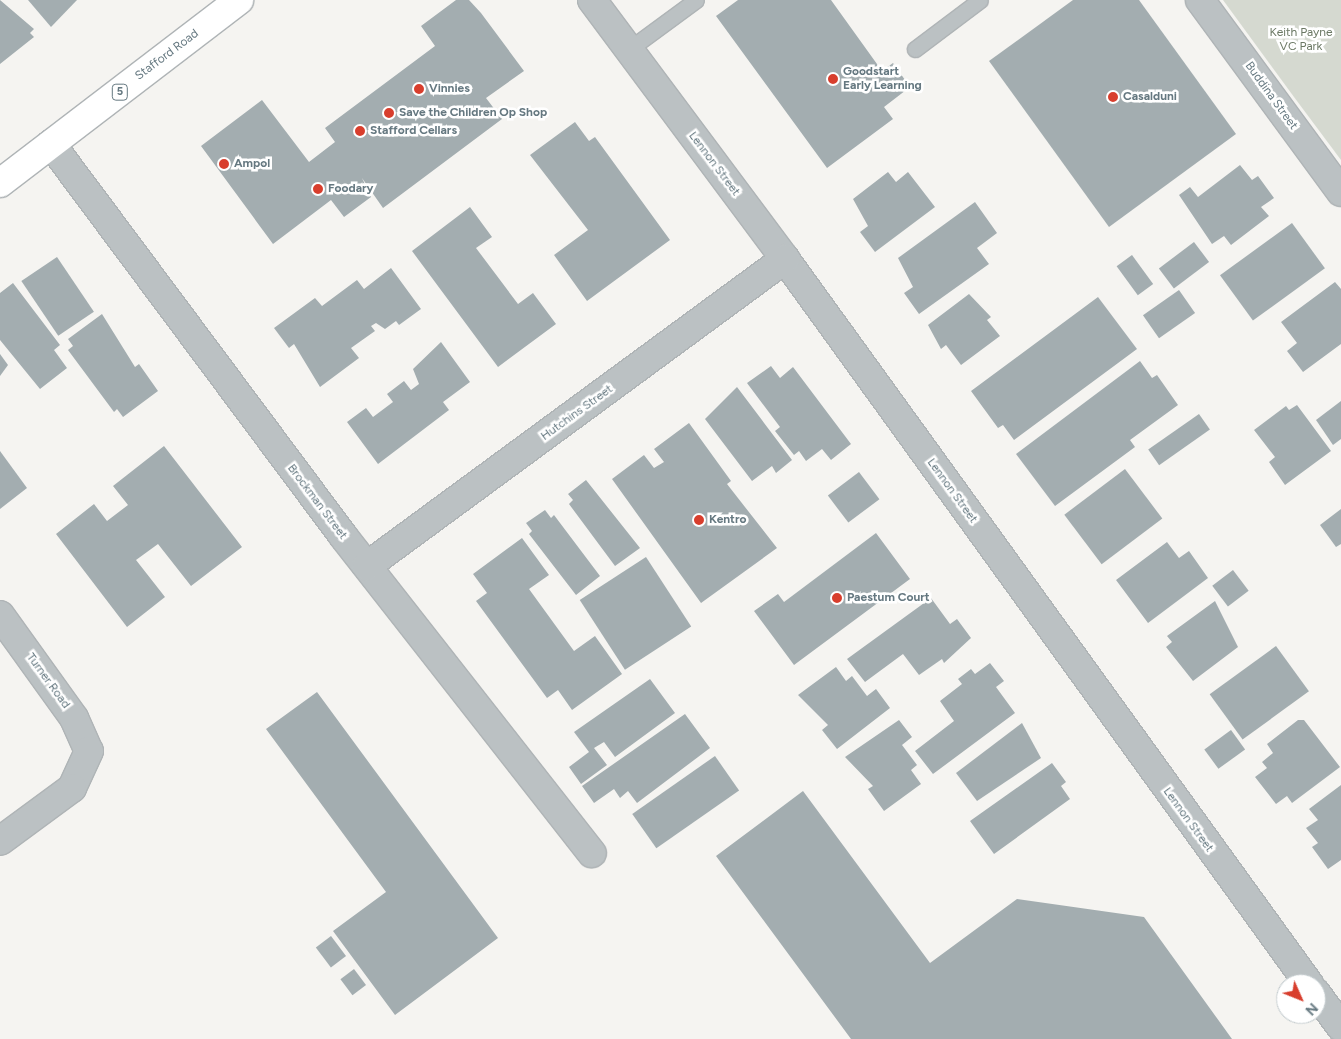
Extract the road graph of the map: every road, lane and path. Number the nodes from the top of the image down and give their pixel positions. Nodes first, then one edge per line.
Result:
1 (239, 0) edge
2 (592, 0) edge
3 (696, 0) edge
4 (980, 0) edge
5 (1200, 0) edge
6 (915, 49) dead end
7 (628, 50) junction
8 (51, 144) junction
9 (0, 183) edge
10 (1341, 192) edge
11 (785, 259) junction
12 (368, 566) junction
13 (0, 615) edge
14 (0, 841) edge
15 (592, 853) dead end
16 (1302, 974) edge
17 (1326, 1007) edge
18 (1341, 1027) edge

1 - 8 highway, Stafford Road / 5
2 - 7 street, Lennon Street
3 - 7 lane
4 - 6 lane
5 - 10 street, Buddina Street
7 - 11 street, Lennon Street
8 - 9 highway, Stafford Road / 5
8 - 12 street, Brockman Street
11 - 12 street, Hutchins Street
11 - 16 street, Lennon Street
12 - 15 street, Brockman Street
13 - 14 street, Turner Road
17 - 18 street

